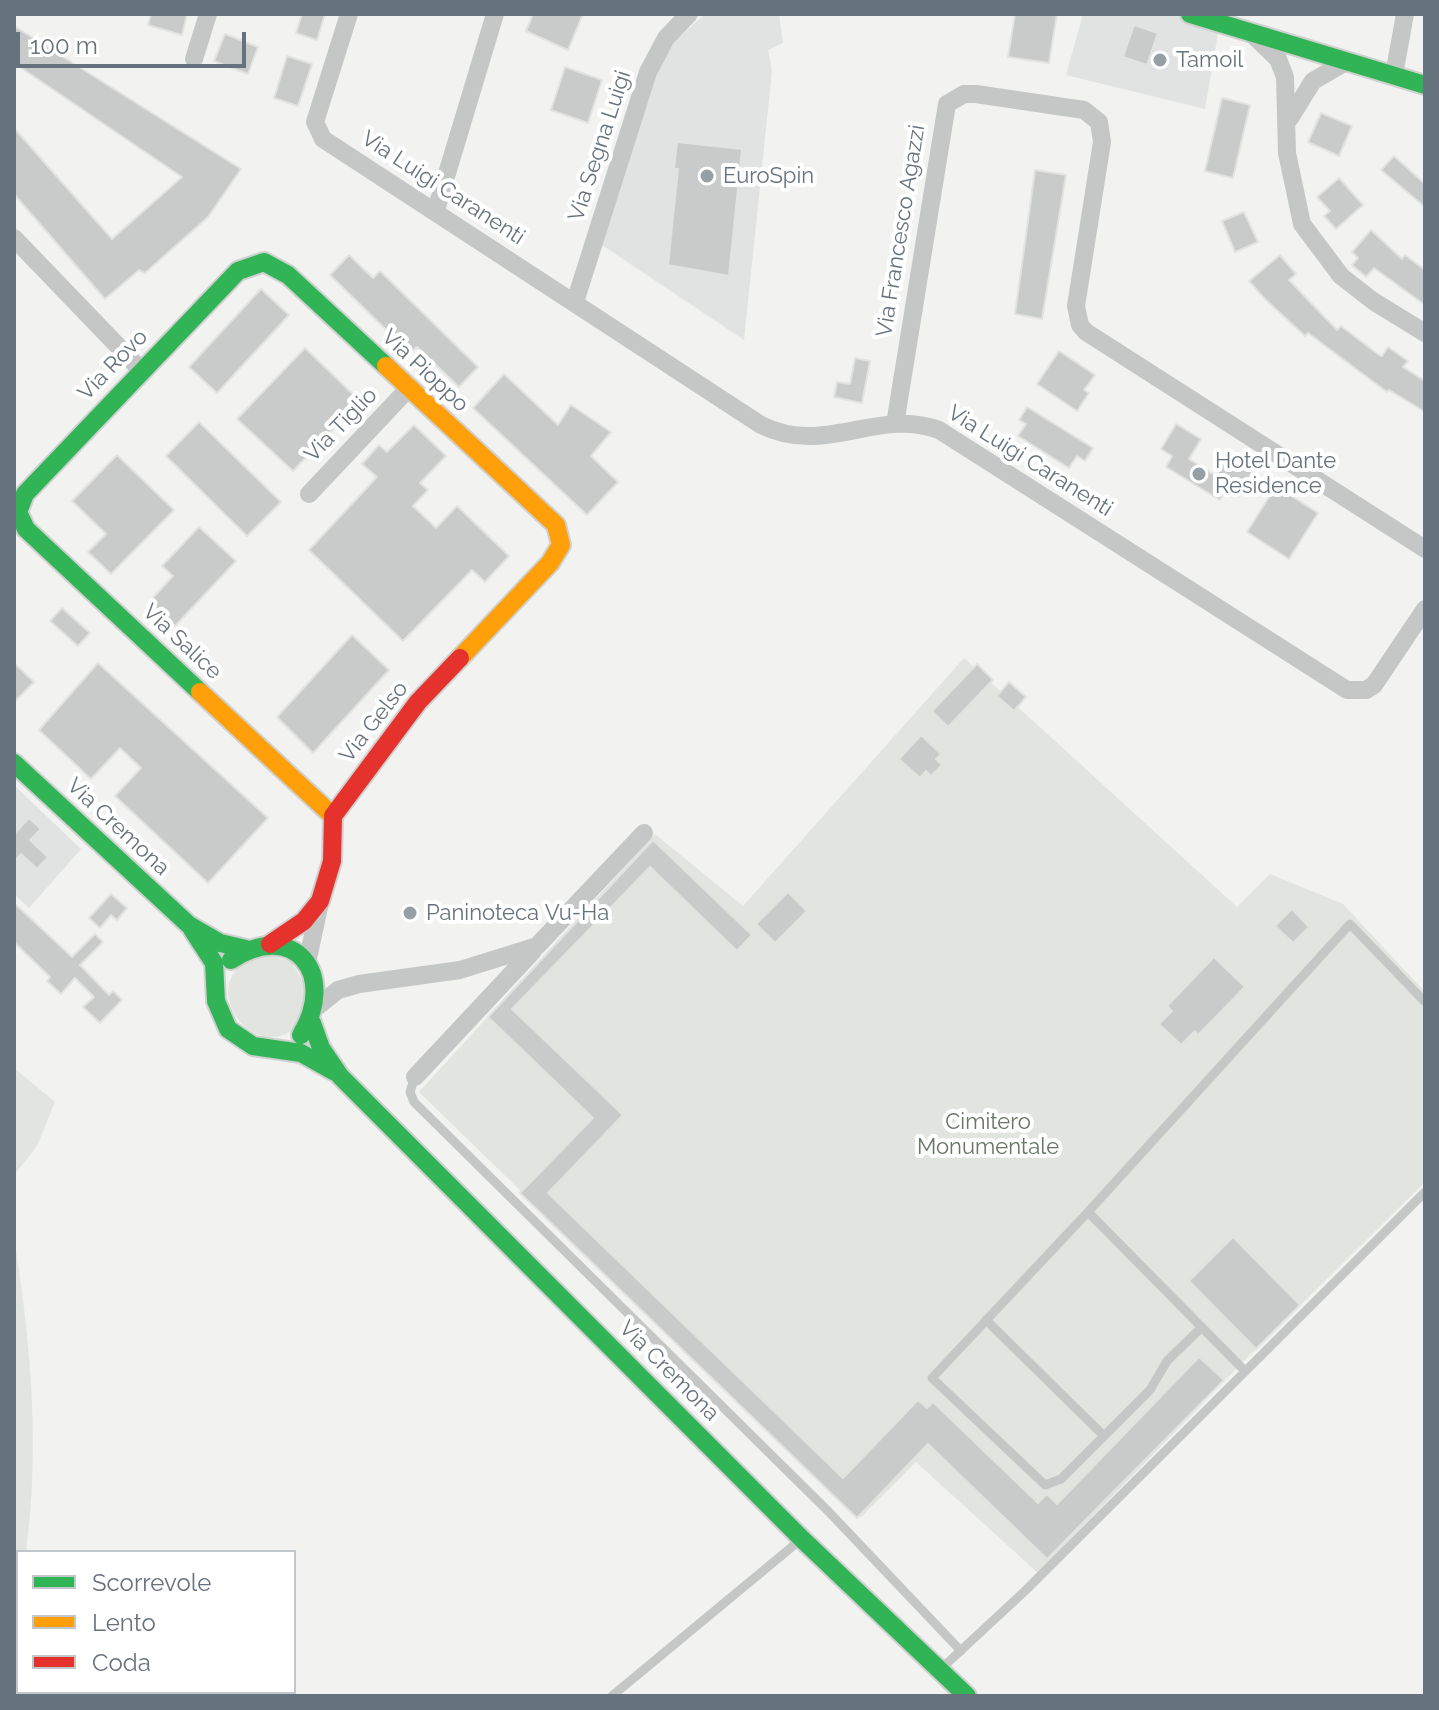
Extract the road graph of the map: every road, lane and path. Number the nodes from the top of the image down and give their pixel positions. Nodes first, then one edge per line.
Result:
1 (208, 14) edge
2 (349, 14) edge
3 (495, 14) edge
4 (689, 14) edge
5 (1190, 14) edge
6 (1405, 14) edge
7 (1251, 33) junction
8 (1307, 50) junction
9 (194, 59) dead end
10 (1346, 62) junction
11 (1394, 75) junction
12 (1285, 77) junction
13 (1313, 81) junction
14 (1425, 85) edge
15 (1289, 120) junction
16 (436, 210) junction
17 (14, 238) edge
18 (238, 271) joint
19 (575, 302) junction
20 (1425, 333) edge
21 (141, 370) junction
22 (408, 389) junction
23 (895, 424) junction
24 (25, 494) joint
25 (309, 494) dead end
26 (561, 545) joint
27 (1425, 549) edge
28 (1425, 609) edge
29 (14, 763) edge
30 (333, 816) junction
31 (644, 833) dead end
32 (319, 905) junction
33 (189, 925) junction
34 (270, 944) junction
35 (537, 946) junction
36 (246, 949) junction
37 (311, 969) junction
38 (359, 984) junction
39 (217, 985) junction
40 (1425, 1002) edge
41 (315, 1014) junction
42 (269, 1047) junction
43 (340, 1076) junction
44 (415, 1077) joint
45 (1425, 1192) edge
46 (1088, 1212) junction
47 (986, 1320) junction
48 (1202, 1327) junction
49 (1245, 1371) junction
50 (1104, 1436) junction
51 (802, 1539) junction
52 (961, 1651) junction
53 (940, 1671) junction
54 (612, 1696) edge
55 (967, 1696) edge

1 - 9 street
2 - 16 street, Via Luigi Caranenti
3 - 16 street
4 - 19 street, Via Segna Luigi
5 - 7 main road
6 - 11 street
7 - 8 main road
7 - 12 street
8 - 10 main road
8 - 12 street
8 - 13 street
10 - 11 main road
10 - 13 street
11 - 14 main road
12 - 15 street
13 - 15 street
15 - 20 street
16 - 19 street, Via Luigi Caranenti
17 - 21 street
18 - 21 main road, Via Rovo
18 - 22 main road, Via Pioppo
19 - 23 street, Via Luigi Caranenti
21 - 24 main road, Via Rovo
22 - 25 street, Via Tiglio
22 - 26 main road, Via Pioppo
23 - 27 street, Via Francesco Agazzi
23 - 28 street, Via Luigi Caranenti
24 - 30 main road, Via Salice
26 - 30 main road, Via Gelso
29 - 33 main road, Via Cremona
30 - 32 main road
31 - 35 street
32 - 34 main road
32 - 37 street
33 - 36 main road, Via Cremona
33 - 39 main road, Via Cremona
34 - 36 main road
34 - 37 main road
35 - 38 street
35 - 44 street
36 - 39 main road
37 - 38 street
37 - 41 main road, Via Cremona
38 - 41 street
39 - 42 main road, Via Cremona
40 - 46 lane
41 - 42 main road
41 - 43 main road, Via Cremona
42 - 43 main road, Via Cremona
43 - 51 main road, Via Cremona
44 - 52 lane
45 - 49 lane
46 - 47 lane
46 - 48 lane
47 - 50 lane
47 - 50 lane
48 - 49 lane
48 - 50 lane
49 - 52 lane
51 - 53 main road, Via Cremona
51 - 54 lane
52 - 53 lane
53 - 55 main road, Via Cremona

